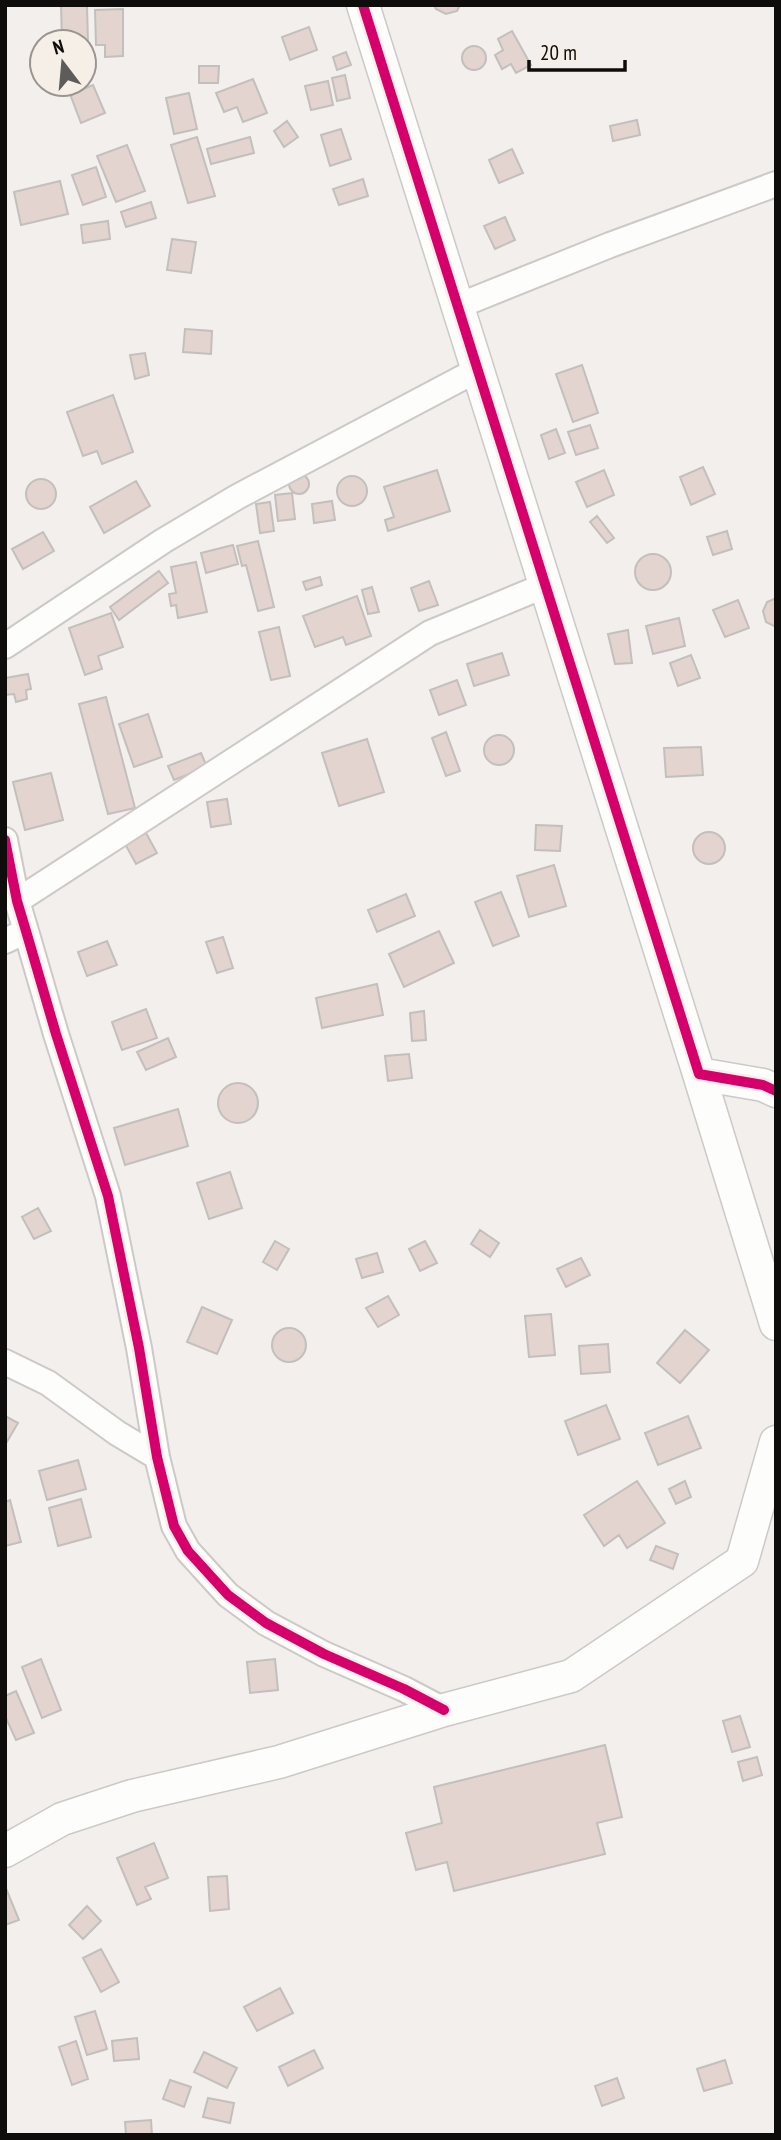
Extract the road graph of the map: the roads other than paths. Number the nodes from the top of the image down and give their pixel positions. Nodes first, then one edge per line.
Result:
1 (363, 5) edge
2 (776, 184) edge
3 (458, 306) junction
4 (477, 370) junction
5 (546, 585) junction
6 (5, 646) edge
7 (5, 840) edge
8 (17, 901) junction
9 (16, 936) edge
10 (699, 1074) junction
11 (776, 1091) edge
12 (776, 1324) edge
13 (5, 1362) edge
14 (776, 1442) edge
15 (157, 1457) junction
16 (444, 1710) junction
17 (5, 1851) edge

1 - 3 street
2 - 3 street
3 - 4 street
4 - 5 street
4 - 6 street
5 - 8 street
5 - 10 street
7 - 8 street
8 - 9 street
9 - 15 street
10 - 11 street
10 - 12 street
13 - 15 street
14 - 16 street
15 - 16 street
16 - 17 street

